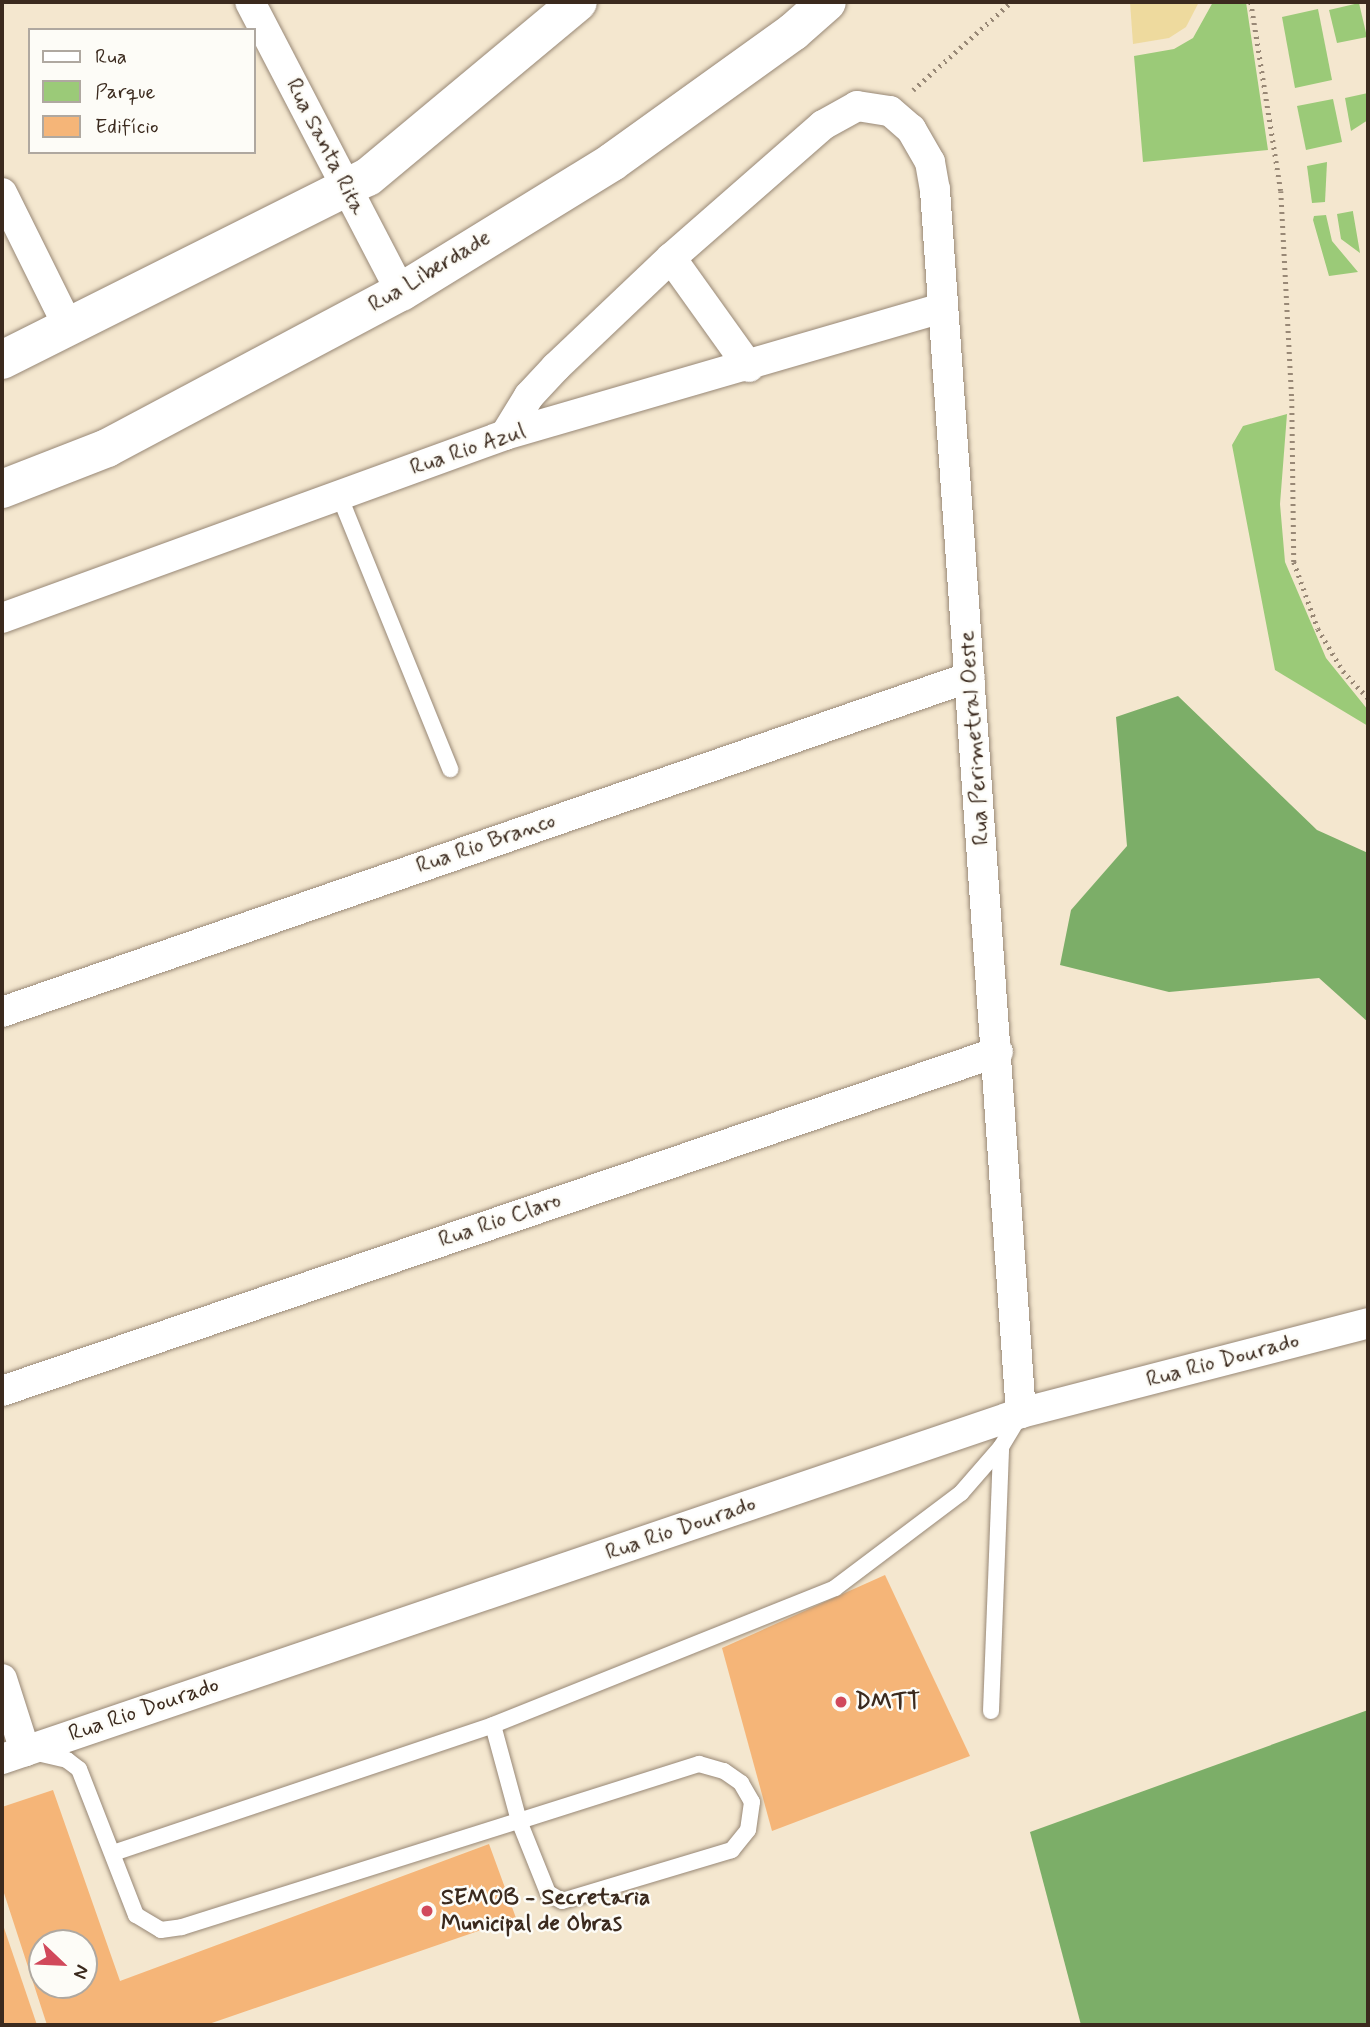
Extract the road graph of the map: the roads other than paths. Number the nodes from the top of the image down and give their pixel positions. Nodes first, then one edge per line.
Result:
1 (250, 2) edge
2 (578, 2) edge
3 (827, 2) edge
4 (346, 188) junction
5 (2, 193) edge
6 (671, 258) junction
7 (401, 292) junction
8 (942, 308) junction
9 (69, 328) junction
10 (2, 359) edge
11 (750, 368) junction
12 (505, 435) junction
13 (2, 489) edge
14 (340, 495) junction
15 (2, 618) edge
16 (970, 677) junction
17 (450, 769) dead end
18 (2, 1012) edge
19 (998, 1052) junction
20 (1368, 1323) edge
21 (2, 1391) edge
22 (1021, 1413) junction
23 (1001, 1447) junction
24 (2, 1679) edge
25 (990, 1712) dead end
26 (493, 1725) junction
27 (13, 1755) edge
28 (520, 1821) junction
29 (113, 1853) junction

1 - 4 street, Rua Santa Rita
2 - 4 highway
3 - 7 highway, Rua Liberdade
4 - 7 street, Rua Santa Rita
4 - 9 highway
5 - 9 street
6 - 8 street, Rua Perimetral Oeste
6 - 11 street
6 - 12 street
7 - 13 highway, Rua Liberdade
8 - 11 street, Rua Rio Azul
8 - 16 street, Rua Perimetral Oeste
9 - 10 highway
11 - 12 street, Rua Rio Azul
12 - 14 street, Rua Rio Azul
14 - 15 street, Rua Rio Azul
14 - 17 lane
16 - 18 street, Rua Rio Branco
16 - 19 street, Rua Perimetral Oeste
19 - 21 street, Rua Rio Claro
19 - 22 street, Rua Perimetral Oeste
20 - 22 street, Rua Rio Dourado
22 - 23 lane
22 - 27 street, Rua Rio Dourado
23 - 25 lane
23 - 26 lane
24 - 27 street
26 - 28 lane
26 - 29 lane
27 - 29 lane
28 - 28 lane
28 - 29 lane

